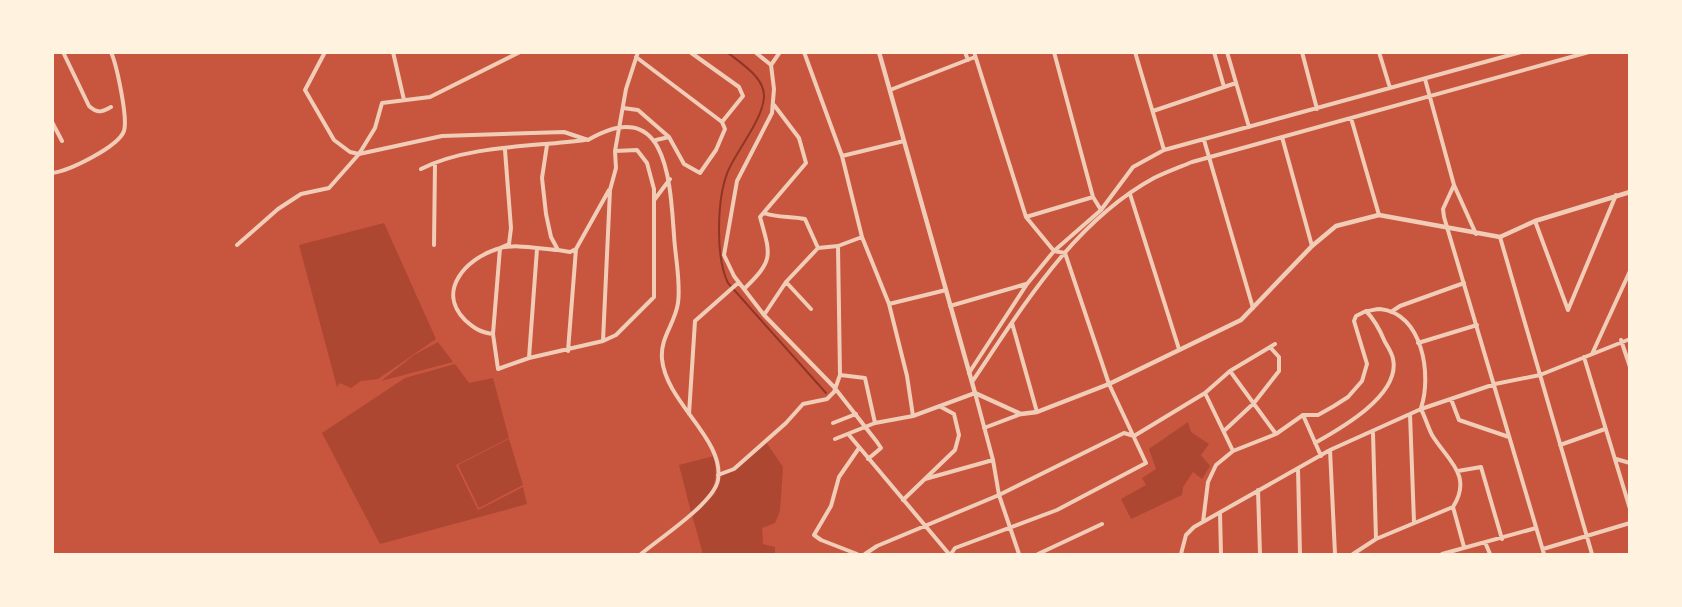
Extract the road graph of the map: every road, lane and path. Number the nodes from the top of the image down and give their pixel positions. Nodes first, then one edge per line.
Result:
1 (63, 52) edge
2 (111, 52) edge
3 (325, 52) edge
4 (393, 52) edge
5 (520, 52) edge
6 (690, 52) edge
7 (780, 52) edge
8 (804, 52) edge
9 (879, 52) edge
10 (965, 52) edge
11 (1054, 52) edge
12 (1135, 52) edge
13 (1214, 52) edge
14 (1227, 52) edge
15 (1302, 52) edge
16 (1379, 52) edge
17 (1521, 52) edge
18 (1589, 52) edge
19 (757, 54) edge
20 (637, 55) edge
21 (974, 55) edge
22 (968, 60) junction
23 (771, 65) junction
24 (1425, 79) junction
25 (1236, 83) junction
26 (1224, 87) junction
27 (1390, 88) junction
28 (890, 90) junction
29 (1429, 97) junction
30 (404, 100) junction
31 (774, 105) junction
32 (111, 106) dead end
33 (623, 108) junction
34 (1317, 109) junction
35 (1153, 111) junction
36 (1352, 118) junction
37 (52, 122) edge
38 (722, 122) junction
39 (620, 125) junction
40 (1248, 127) junction
41 (669, 137) junction
42 (1282, 137) junction
43 (588, 140) junction
44 (656, 140) junction
45 (1204, 140) junction
46 (62, 141) dead end
47 (904, 141) junction
48 (547, 145) junction
49 (505, 150) junction
50 (1164, 150) junction
51 (615, 152) junction
52 (359, 154) junction
53 (842, 156) junction
54 (1209, 157) junction
55 (435, 162) junction
56 (421, 169) dead end
57 (52, 173) edge
58 (670, 179) junction
59 (1454, 185) junction
60 (610, 190) junction
61 (1629, 192) edge
62 (1130, 194) junction
63 (1616, 195) junction
64 (1093, 197) junction
65 (654, 200) junction
66 (1101, 210) junction
67 (764, 213) junction
68 (1379, 215) junction
69 (1026, 217) junction
70 (1535, 221) junction
71 (1447, 227) junction
72 (1477, 235) junction
73 (862, 237) junction
74 (1500, 237) junction
75 (237, 245) dead end
76 (434, 245) dead end
77 (837, 246) junction
78 (1312, 246) junction
79 (500, 248) junction
80 (818, 248) junction
81 (537, 249) junction
82 (576, 249) junction
83 (558, 250) junction
84 (1054, 251) junction
85 (1065, 253) junction
86 (1629, 271) edge
87 (786, 282) junction
88 (1464, 283) junction
89 (737, 284) junction
90 (1027, 284) junction
91 (744, 289) junction
92 (946, 290) junction
93 (889, 304) junction
94 (951, 306) junction
95 (1253, 308) junction
96 (811, 309) dead end
97 (1366, 311) junction
98 (1391, 312) junction
99 (764, 315) junction
100 (1012, 322) junction
101 (1477, 325) junction
102 (493, 334) junction
103 (1629, 339) edge
104 (1621, 340) junction
105 (603, 341) junction
106 (1418, 343) junction
107 (1275, 344) dead end
108 (1270, 347) junction
109 (1179, 349) junction
110 (568, 351) junction
111 (1592, 354) junction
112 (1584, 357) junction
113 (529, 358) junction
114 (1629, 367) edge
115 (1230, 371) junction
116 (969, 373) junction
117 (840, 375) junction
118 (1540, 375) junction
119 (972, 382) junction
120 (1109, 384) junction
121 (1495, 384) junction
122 (834, 387) junction
123 (975, 393) junction
124 (1205, 393) junction
125 (1451, 399) junction
126 (1254, 403) junction
127 (940, 407) junction
128 (1421, 409) junction
129 (1037, 412) junction
130 (856, 414) junction
131 (1021, 414) junction
132 (1410, 414) junction
133 (689, 415) junction
134 (913, 416) junction
135 (1303, 416) junction
136 (832, 423) dead end
137 (875, 423) junction
138 (866, 427) junction
139 (984, 428) junction
140 (1605, 429) junction
141 (1225, 430) junction
142 (1372, 433) junction
143 (1276, 434) junction
144 (849, 435) junction
145 (1134, 436) junction
146 (1510, 438) junction
147 (835, 439) dead end
148 (1315, 443) junction
149 (1560, 445) junction
150 (859, 448) junction
151 (1330, 450) junction
152 (1233, 451) junction
153 (1321, 456) junction
154 (868, 459) junction
155 (1615, 459) junction
156 (993, 460) junction
157 (1629, 463) edge
158 (1298, 469) junction
159 (1458, 471) junction
160 (718, 475) junction
161 (925, 479) junction
162 (1258, 489) junction
163 (999, 495) junction
164 (903, 500) junction
165 (1453, 507) junction
166 (1629, 509) edge
167 (1220, 513) junction
168 (1414, 522) junction
169 (1203, 523) junction
170 (1629, 523) edge
171 (1102, 524) dead end
172 (926, 526) junction
173 (1536, 528) junction
174 (1011, 529) junction
175 (1587, 536) junction
176 (1376, 539) junction
177 (1502, 539) junction
178 (1485, 542) junction
179 (1464, 547) junction
180 (1543, 549) junction
181 (1448, 554) edge
182 (641, 555) edge
183 (857, 555) edge
184 (865, 555) edge
185 (950, 555) edge
186 (1019, 555) edge
187 (1038, 555) edge
188 (1181, 555) edge
189 (1221, 555) edge
190 (1260, 555) edge
191 (1300, 555) edge
192 (1335, 555) edge
193 (1353, 555) edge
194 (1442, 555) edge
195 (1490, 555) edge
196 (1544, 555) edge
197 (1592, 555) edge

1 - 32 street
2 - 57 street
3 - 52 street
4 - 30 street
5 - 30 street
6 - 38 street
7 - 23 street
8 - 53 street
9 - 28 street
10 - 22 street
11 - 64 street
12 - 35 street
13 - 26 street
14 - 25 street
15 - 34 street
16 - 27 street
17 - 24 street
18 - 29 street
19 - 23 street
20 - 33 street
20 - 38 street
21 - 22 street
21 - 69 street
22 - 28 street
23 - 31 street
24 - 27 street
24 - 29 street
25 - 26 street
25 - 40 street
26 - 35 street
27 - 34 street
28 - 47 street
29 - 36 street
29 - 59 street
30 - 52 street
31 - 67 street
31 - 89 street
33 - 39 street
33 - 41 street
34 - 40 street
35 - 50 street
36 - 42 street
36 - 68 street
37 - 46 street
38 - 41 street
39 - 43 street
39 - 44 street
39 - 51 street
40 - 45 street
41 - 44 street
42 - 54 street
42 - 78 street
43 - 48 street
43 - 52 street
44 - 58 street
45 - 50 street
45 - 54 street
47 - 53 street
47 - 92 street
48 - 49 street
48 - 83 street
49 - 55 street
49 - 79 street
50 - 66 street
51 - 60 street
51 - 65 street
52 - 75 street
53 - 73 street
54 - 62 street
54 - 95 street
55 - 56 street
55 - 76 street
58 - 65 street
58 - 133 street
59 - 71 street
59 - 72 street
60 - 82 street
60 - 105 street
61 - 63 street
62 - 85 street
62 - 109 street
63 - 70 street
63 - 70 street
64 - 66 street
64 - 69 street
65 - 105 street
66 - 84 street
67 - 80 street
67 - 91 street
68 - 71 street
68 - 78 street
69 - 84 street
70 - 74 street
71 - 72 street
71 - 88 street
72 - 74 street
73 - 77 street
73 - 93 street
74 - 118 street
77 - 80 street
77 - 117 street
78 - 95 street
79 - 81 street
79 - 102 street
79 - 102 street
80 - 87 street
81 - 83 street
81 - 113 street
82 - 83 street
82 - 110 street
84 - 85 street
84 - 90 street
85 - 100 street
85 - 120 street
86 - 111 street
87 - 96 street
87 - 99 street
88 - 98 street
88 - 101 street
89 - 91 street
89 - 133 street
90 - 94 street
90 - 116 street
91 - 99 street
92 - 93 street
92 - 94 street
93 - 134 street
94 - 116 street
95 - 109 street
97 - 98 street
97 - 135 street
97 - 148 street
98 - 106 street
99 - 122 street
100 - 119 street
100 - 129 street
101 - 106 street
101 - 121 street
102 - 113 street
103 - 104 street
104 - 111 street
104 - 114 street
105 - 110 street
106 - 128 street
107 - 108 street
108 - 115 street
108 - 126 street
109 - 120 street
110 - 113 street
111 - 112 street
112 - 118 street
112 - 140 street
115 - 124 street
115 - 126 street
116 - 119 street
117 - 122 street
117 - 137 street
118 - 121 street
118 - 149 street
119 - 123 street
120 - 129 street
120 - 145 street
121 - 125 street
121 - 146 street
122 - 130 street
122 - 160 street
123 - 127 street
123 - 131 street
123 - 139 street
124 - 141 street
124 - 145 street
125 - 128 street
125 - 146 street
126 - 141 street
126 - 143 street
127 - 134 street
127 - 161 street
128 - 132 street
128 - 159 street
129 - 131 street
130 - 136 street
130 - 138 street
131 - 139 street
132 - 142 street
132 - 168 street
133 - 160 street
134 - 137 street
135 - 143 street
135 - 148 street
137 - 138 street
138 - 144 street
138 - 154 street
139 - 156 street
140 - 149 street
140 - 155 street
141 - 152 street
142 - 151 street
142 - 176 street
143 - 152 street
144 - 147 street
144 - 150 street
145 - 163 street
145 - 174 street
146 - 173 street
148 - 153 street
149 - 175 street
150 - 154 street
150 - 183 street
151 - 153 street
151 - 192 street
152 - 169 street
153 - 158 street
154 - 164 street
155 - 157 street
155 - 166 street
156 - 161 street
156 - 163 street
158 - 162 street
158 - 191 street
159 - 165 street
159 - 177 street
160 - 182 street
161 - 164 street
162 - 167 street
162 - 190 street
163 - 172 street
163 - 174 street
164 - 172 street
165 - 168 street
165 - 179 street
167 - 169 street
167 - 189 street
168 - 176 street
169 - 188 street
170 - 175 street
171 - 187 street
172 - 184 street
172 - 185 street
173 - 177 street
173 - 180 street
174 - 185 street
174 - 186 street
175 - 180 street
175 - 197 street
176 - 193 street
177 - 178 street
178 - 179 street
178 - 195 street
179 - 181 street
180 - 196 street
181 - 194 street

